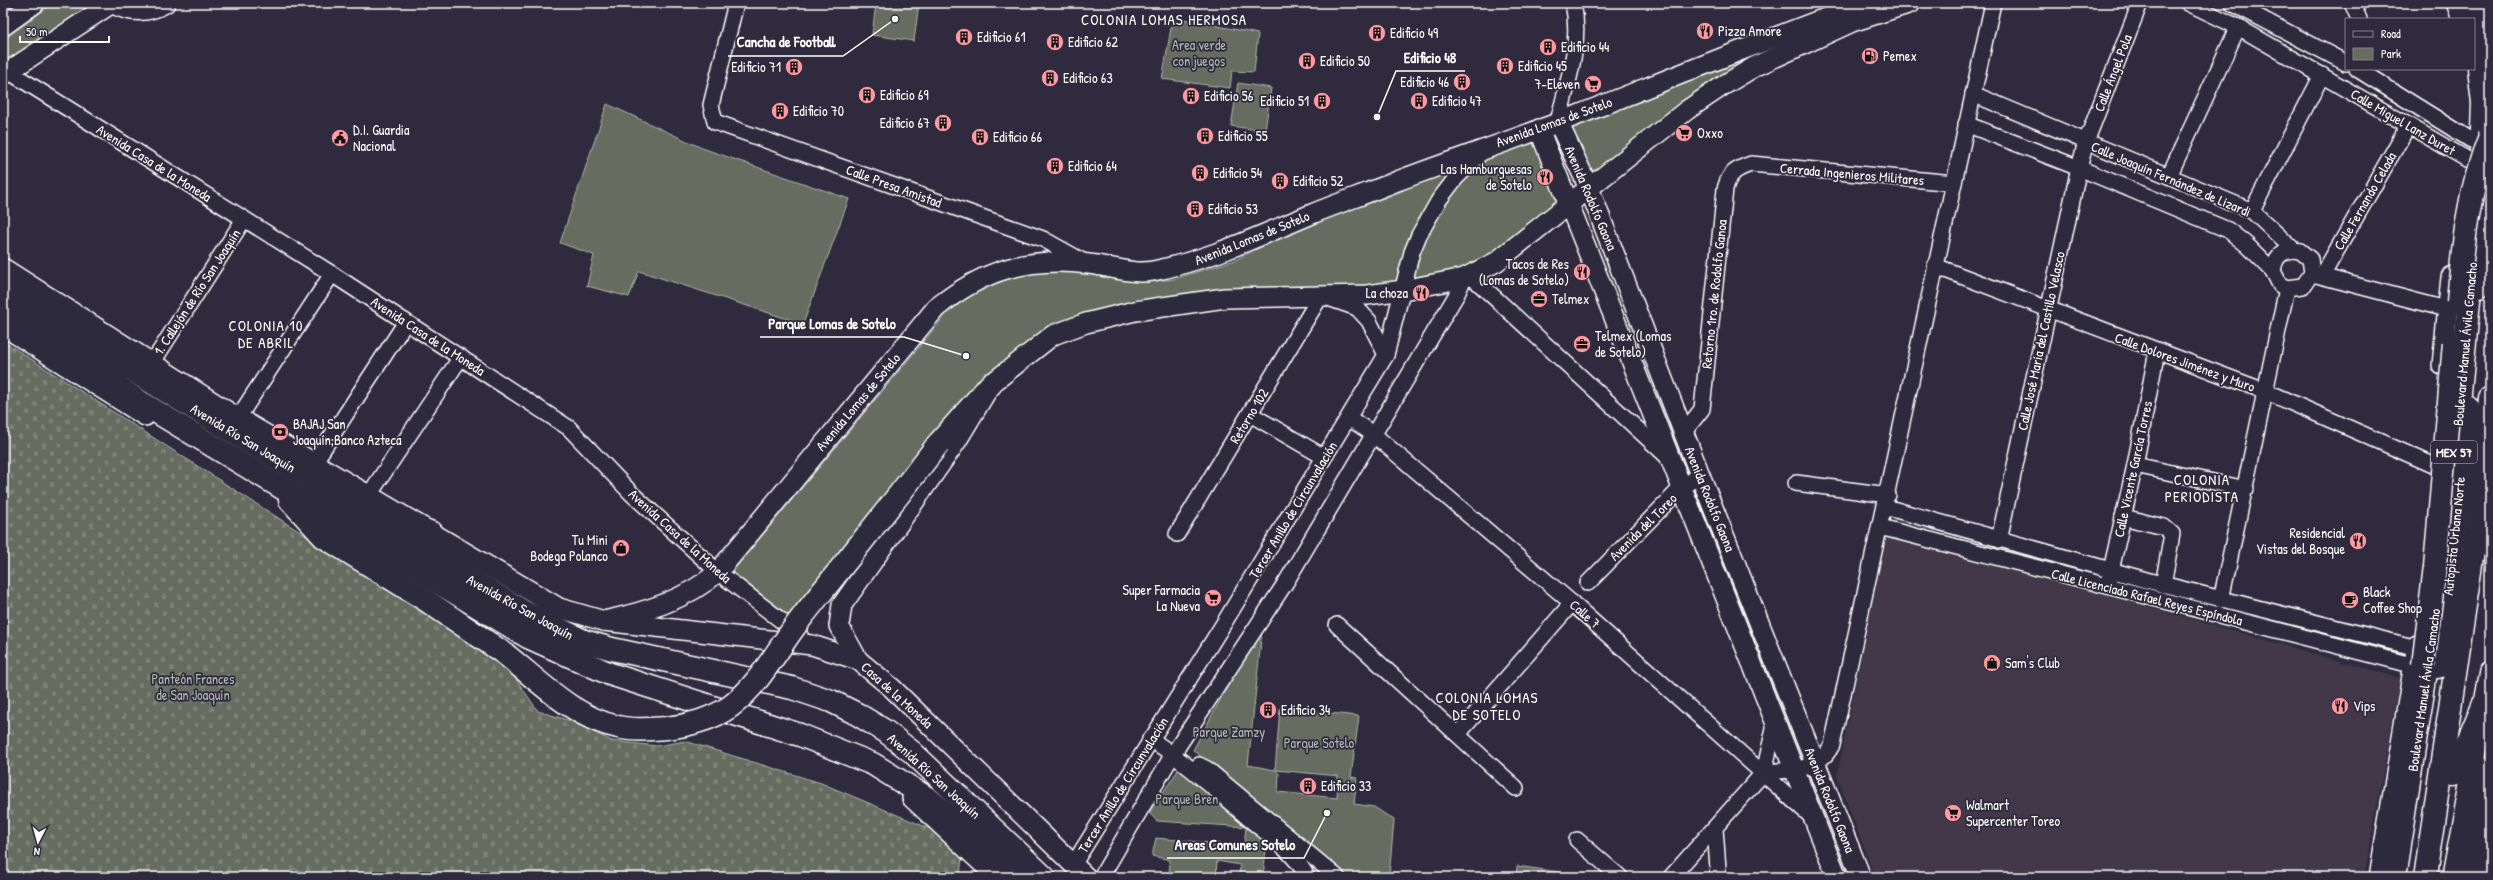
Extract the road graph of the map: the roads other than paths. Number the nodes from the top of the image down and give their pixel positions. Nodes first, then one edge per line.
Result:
1 (35, 3) edge
2 (112, 3) edge
3 (165, 3) edge
4 (736, 3) edge
5 (1573, 3) edge
6 (1866, 3) edge
7 (1911, 3) edge
8 (1992, 3) edge
9 (2140, 3) edge
10 (2188, 3) edge
11 (2232, 3) edge
12 (2352, 3) edge
13 (2456, 3) edge
14 (2468, 3) edge
15 (2478, 3) edge
16 (2359, 18) edge
17 (2462, 18) edge
18 (2473, 18) edge
19 (3, 26) edge
20 (2238, 27) junction
21 (2475, 33) edge
22 (2345, 62) edge
23 (2490, 68) edge
24 (2361, 70) edge
25 (2472, 70) edge
26 (6, 73) edge
27 (2322, 75) junction
28 (1973, 94) junction
29 (1558, 122) junction
30 (1966, 124) junction
31 (2408, 126) junction
32 (1539, 129) junction
33 (2484, 140) edge
34 (2086, 142) junction
35 (1488, 146) junction
36 (2470, 161) junction
37 (1751, 164) joint
38 (2079, 168) junction
39 (2169, 176) junction
40 (1954, 183) junction
41 (1589, 188) junction
42 (1568, 205) junction
43 (2252, 211) junction
44 (244, 219) junction
45 (2294, 250) junction
46 (1086, 263) junction
47 (1935, 266) junction
48 (3, 268) edge
49 (2273, 271) junction
50 (332, 274) junction
51 (2317, 275) junction
52 (1467, 277) junction
53 (2287, 288) junction
54 (1403, 290) junction
55 (3, 291) edge
56 (1322, 297) junction
57 (2446, 309) junction
58 (2048, 310) junction
59 (13, 316) edge
60 (406, 322) junction
61 (2157, 351) junction
62 (1386, 355) junction
63 (462, 356) junction
64 (151, 364) junction
65 (2464, 365) junction
66 (991, 384) junction
67 (2267, 392) junction
68 (2490, 398) edge
69 (1250, 414) junction
70 (238, 418) junction
71 (1349, 418) junction
72 (1684, 432) junction
73 (1373, 434) junction
74 (1324, 457) junction
75 (1669, 458) junction
76 (314, 463) junction
77 (2135, 465) junction
78 (2433, 465) junction
79 (1700, 475) junction
80 (1796, 483) dead end
81 (278, 486) junction
82 (2432, 487) junction
83 (1681, 488) junction
84 (2246, 489) junction
85 (369, 495) junction
86 (338, 496) junction
87 (2490, 496) edge
88 (1886, 501) junction
89 (2123, 516) junction
90 (1880, 527) junction
91 (432, 532) junction
92 (1177, 534) dead end
93 (1999, 540) junction
94 (2111, 570) junction
95 (718, 572) junction
96 (1588, 583) dead end
97 (2163, 585) junction
98 (2108, 587) junction
99 (2221, 600) junction
100 (1572, 603) junction
101 (604, 621) junction
102 (1337, 625) dead end
103 (812, 645) junction
104 (858, 660) junction
105 (2418, 660) junction
106 (2490, 670) edge
107 (2483, 705) junction
108 (1775, 724) junction
109 (1458, 734) junction
110 (1150, 739) junction
111 (1173, 754) junction
112 (1186, 763) junction
113 (873, 764) junction
114 (1816, 764) junction
115 (2398, 764) joint
116 (2490, 767) edge
117 (1793, 770) junction
118 (1764, 772) junction
119 (2454, 774) junction
120 (1516, 788) dead end
121 (2490, 813) edge
122 (1814, 818) junction
123 (1715, 829) junction
124 (1577, 840) dead end
125 (1080, 871) edge
126 (997, 877) edge
127 (1018, 877) edge
128 (1044, 877) edge
129 (1101, 877) edge
130 (1307, 877) edge
131 (1337, 877) edge
132 (1620, 877) edge
133 (1671, 877) edge
134 (1716, 877) edge
135 (1837, 877) edge
136 (1861, 877) edge
137 (2380, 877) edge
138 (2394, 877) edge
139 (2405, 877) edge
140 (2425, 877) edge
141 (2437, 877) edge
142 (2452, 877) edge
143 (2465, 877) edge
144 (2478, 877) edge

1 - 19 main road
2 - 3 main road
2 - 26 main road
4 - 46 street, Calle Presa Amistad
5 - 29 street
6 - 29 main road, Avenida Lomas de Sotelo
7 - 41 main road
8 - 28 street
9 - 34 street, Calle Ángel Pola
10 - 20 street, Calle Miguel Lanz Duret
11 - 22 street
12 - 16 street
13 - 17 main road
14 - 18 highway
15 - 23 highway
20 - 27 street, Calle Miguel Lanz Duret
20 - 39 street
21 - 65 highway, Boulevard Manuel Ávila Camacho / MEX 57
24 - 33 street, Calle Miguel Lanz Duret
25 - 33 main road, Boulevard Manuel Ávila Camacho
26 - 44 street, Avenida Casa de la Moneda
27 - 31 street, Calle Miguel Lanz Duret
27 - 43 street
28 - 30 street
28 - 34 street, Calle Joaquín Fernández de Lizardi
29 - 32 main road, Avenida Lomas de Sotelo
29 - 41 main road, Avenida Rodolfo Gaona
30 - 38 street, Calle Joaquín Fernández de Lizardi
30 - 40 street
31 - 36 street, Calle Miguel Lanz Duret
31 - 51 street, Calle Fernando Celada
32 - 35 main road, Avenida Lomas de Sotelo
32 - 42 main road, Avenida Rodolfo Gaona
33 - 36 main road, Boulevard Manuel Ávila Camacho
33 - 105 highway, bridge
33 - 139 highway, Autopista Urbana Norte
34 - 38 street, Calle José María del Castillo Velasco
34 - 39 street, Calle Joaquín Fernández de Lizardi
35 - 46 main road, Avenida Lomas de Sotelo
35 - 54 street, Tercer Anillo de Circunvalación
36 - 57 main road, Boulevard Manuel Ávila Camacho
37 - 40 street, Cerrada Ingenieros Militares
37 - 72 street, Retorno 1ro. de Rodolfo Ganoa
38 - 49 street, Calle Joaquín Fernández de Lizardi
38 - 58 street, Calle José María del Castillo Velasco
39 - 43 street, Calle Joaquín Fernández de Lizardi
40 - 47 street
41 - 42 main road
41 - 72 main road, Avenida Rodolfo Gaona
42 - 52 main road
42 - 75 main road, Avenida Rodolfo Gaona
43 - 45 street, Calle Joaquín Fernández de Lizardi
44 - 50 street, Avenida Casa de la Moneda
44 - 64 street, 1. Callejón de Río San Joaquín
45 - 49 street
45 - 51 street, Calle Joaquín Fernández de Lizardi
46 - 95 main road, Avenida Lomas de Sotelo
47 - 58 street, Calle Dolores Jiménez y Muro
47 - 88 street
48 - 64 main road, Avenida Río San Joaquín
49 - 53 street, Calle Joaquín Fernández de Lizardi
50 - 60 street, Avenida Casa de la Moneda
50 - 70 street
51 - 53 street
51 - 57 street
52 - 54 main road
52 - 73 street, Tercer Anillo de Circunvalación
52 - 75 street
53 - 67 street
54 - 56 main road
54 - 62 street, Tercer Anillo de Circunvalación
55 - 59 highway, Avenida Río San Joaquín
56 - 62 street
56 - 66 main road
56 - 69 street, Retorno 102
57 - 78 main road, Boulevard Manuel Ávila Camacho
58 - 61 street, Calle Dolores Jiménez y Muro
58 - 93 street, Calle José María del Castillo Velasco
59 - 81 highway, Avenida Río San Joaquín
59 - 86 highway, Avenida Río San Joaquín
60 - 63 street, Avenida Casa de la Moneda
60 - 76 street
61 - 67 street, Calle Dolores Jiménez y Muro
61 - 77 street, Calle Vicente García Torres
62 - 71 street, Tercer Anillo de Circunvalación
63 - 85 street
63 - 95 street, Avenida Casa de la Moneda
64 - 70 main road, Avenida Río San Joaquín
65 - 82 highway
65 - 138 highway, Boulevard Manuel Ávila Camacho / MEX 57
66 - 81 highway, bridge
66 - 104 main road
67 - 78 street, Calle Dolores Jiménez y Muro
67 - 84 street
68 - 140 highway, Autopista Urbana Norte
69 - 74 street
69 - 92 street, Retorno 102
70 - 76 main road, Avenida Río San Joaquín
71 - 73 street, Calle 7
71 - 74 street, Tercer Anillo de Circunvalación
72 - 79 main road, Avenida Rodolfo Gaona
73 - 100 street, Calle 7
73 - 111 street, Tercer Anillo de Circunvalación
74 - 110 street, Tercer Anillo de Circunvalación
75 - 83 main road, Avenida Rodolfo Gaona
76 - 85 main road, Avenida Río San Joaquín
77 - 84 street
77 - 89 street, Calle Vicente García Torres
78 - 82 main road, Boulevard Manuel Ávila Camacho
79 - 83 street, Avenida del Toreo
79 - 114 main road, Avenida Rodolfo Gaona
80 - 88 street, Calle Licenciado Rafael Reyes Espíndola
81 - 113 highway, Avenida Río San Joaquín
82 - 105 main road, Boulevard Manuel Ávila Camacho
83 - 96 street, Avenida del Toreo
83 - 108 main road, Avenida Rodolfo Gaona
84 - 99 street
85 - 91 main road, Avenida Río San Joaquín
86 - 91 highway
86 - 128 highway, Avenida Río San Joaquín
87 - 119 highway
88 - 90 street
88 - 93 street, Calle Licenciado Rafael Reyes Espíndola
89 - 94 street, Calle Vicente García Torres
89 - 97 street
90 - 98 street, Calle Licenciado Rafael Reyes Espíndola
90 - 114 street
91 - 101 main road, Avenida Río San Joaquín
93 - 94 street, Calle Licenciado Rafael Reyes Espíndola
94 - 97 street, Calle Licenciado Rafael Reyes Espíndola
94 - 98 street, Calle Vicente García Torres
95 - 101 main road, Avenida Lomas de Sotelo
95 - 103 street, Avenida Casa de la Moneda
97 - 99 street, Calle Licenciado Rafael Reyes Espíndola
98 - 105 street, Calle Licenciado Rafael Reyes Espíndola
99 - 105 street, Calle Licenciado Rafael Reyes Espíndola
100 - 109 street
100 - 118 street, Calle 7
101 - 103 main road, Casa de la Moneda
102 - 109 street
103 - 104 main road, Casa de la Moneda
104 - 125 main road, Casa de la Moneda
105 - 115 highway
106 - 107 main road
107 - 119 highway
107 - 142 main road
108 - 117 main road, Avenida Rodolfo Gaona
108 - 118 street
109 - 120 street
110 - 111 street
110 - 125 street, Tercer Anillo de Circunvalación
111 - 112 street
111 - 129 street, Tercer Anillo de Circunvalación
112 - 130 street
112 - 131 street
113 - 126 main road
113 - 127 highway, Avenida Río San Joaquín
114 - 117 street
114 - 136 main road, Avenida Rodolfo Gaona
115 - 137 main road, Boulevard Manuel Ávila Camacho
116 - 143 highway
117 - 118 street
117 - 122 main road, Avenida Rodolfo Gaona
118 - 122 street, Calle 7
118 - 123 street
119 - 141 highway
121 - 144 street
122 - 135 main road, Avenida Rodolfo Gaona
123 - 133 street
123 - 134 street
124 - 132 street

